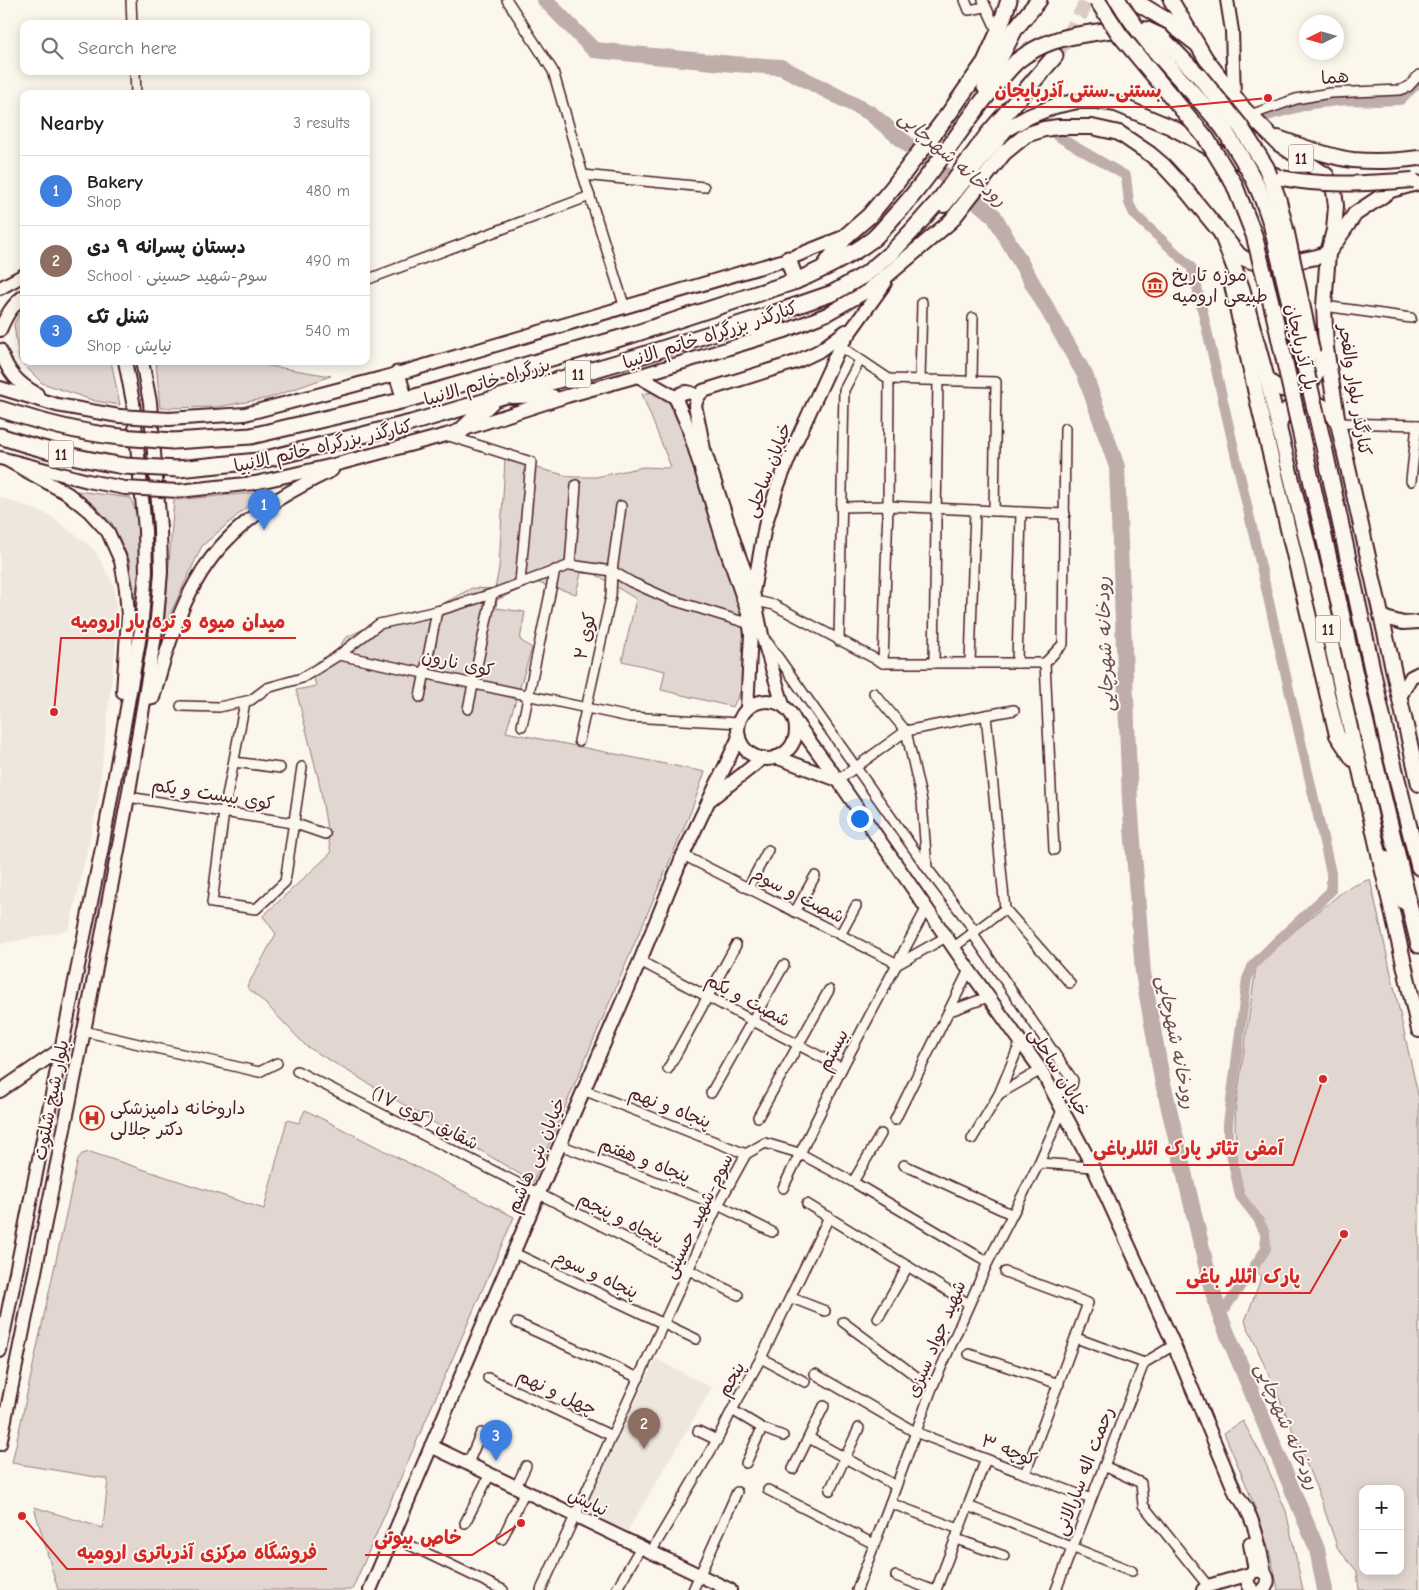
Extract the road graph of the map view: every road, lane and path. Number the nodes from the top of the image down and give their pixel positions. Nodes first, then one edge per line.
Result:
1 (131, 0) edge
2 (506, 0) edge
3 (965, 0) edge
4 (1010, 0) edge
5 (1039, 0) edge
6 (1098, 0) edge
7 (1118, 0) edge
8 (1133, 0) edge
9 (1171, 0) edge
10 (1227, 0) edge
11 (984, 3) edge
12 (132, 20) edge
13 (998, 33) junction
14 (1196, 43) junction
15 (1055, 56) tunnel mouth
16 (135, 75) edge
17 (1419, 75) edge
18 (136, 90) edge
19 (1234, 96) junction
20 (1250, 115) junction
21 (964, 123) junction
22 (1269, 135) junction
23 (995, 136) junction
24 (1007, 150) junction
25 (1419, 158) edge
26 (583, 175) junction
27 (1417, 180) edge
28 (704, 187) dead end
29 (590, 196) junction
30 (937, 209) junction
31 (1221, 233) junction
32 (846, 236) junction
33 (897, 247) junction
34 (1328, 253) junction
35 (788, 259) junction
36 (896, 268) junction
37 (822, 270) junction
38 (20, 277) edge
39 (370, 278) edge
40 (796, 281) junction
41 (0, 288) edge
42 (871, 289) joint
43 (20, 299) edge
44 (922, 302) dead end
45 (1324, 306) junction
46 (625, 308) junction
47 (827, 314) junction
48 (973, 318) dead end
49 (1411, 318) dead end
50 (855, 324) junction
51 (727, 328) junction
52 (0, 330) edge
53 (840, 346) junction
54 (1326, 348) junction
55 (0, 350) edge
56 (860, 360) junction
57 (126, 365) edge
58 (143, 365) edge
59 (398, 374) junction
60 (638, 376) junction
61 (1267, 379) junction
62 (889, 380) junction
63 (920, 380) junction
64 (938, 380) junction
65 (972, 381) junction
66 (0, 388) edge
67 (567, 396) junction
68 (698, 396) junction
69 (496, 398) junction
70 (676, 399) junction
71 (405, 400) junction
72 (56, 405) junction
73 (0, 409) edge
74 (1338, 423) junction
75 (1418, 425) edge
76 (1065, 428) dead end
77 (461, 431) junction
78 (1279, 432) junction
79 (446, 435) junction
80 (0, 436) edge
81 (1324, 447) junction
82 (360, 457) junction
83 (5, 459) edge
84 (1411, 481) dead end
85 (576, 485) dead end
86 (620, 506) dead end
87 (888, 506) junction
88 (841, 507) junction
89 (936, 508) junction
90 (975, 510) junction
91 (994, 511) junction
92 (1020, 512) junction
93 (1065, 514) junction
94 (761, 548) junction
95 (738, 553) junction
96 (570, 565) junction
97 (555, 570) junction
98 (612, 571) junction
99 (520, 582) junction
100 (492, 594) junction
101 (751, 598) junction
102 (437, 611) junction
103 (1382, 617) junction
104 (1419, 622) edge
105 (750, 624) junction
106 (762, 635) junction
107 (839, 641) junction
108 (339, 655) junction
109 (883, 663) junction
110 (934, 663) junction
111 (970, 663) junction
112 (1017, 663) junction
113 (1046, 663) junction
114 (424, 673) junction
115 (1419, 673) edge
116 (473, 683) junction
117 (874, 693) dead end
118 (529, 695) junction
119 (420, 697) dead end
120 (1399, 698) junction
121 (245, 702) junction
122 (783, 705) junction
123 (182, 706) dead end
124 (587, 708) junction
125 (747, 708) junction
126 (468, 709) dead end
127 (1014, 710) dead end
128 (986, 715) junction
129 (795, 721) junction
130 (739, 723) junction
131 (522, 726) dead end
132 (906, 732) junction
133 (739, 737) junction
134 (579, 741) dead end
135 (776, 757) junction
136 (763, 758) junction
137 (118, 760) junction
138 (134, 762) junction
139 (234, 762) junction
140 (1358, 765) junction
141 (302, 767) dead end
142 (280, 768) dead end
143 (855, 768) junction
144 (838, 780) junction
145 (1419, 784) edge
146 (128, 797) junction
147 (707, 802) junction
148 (224, 812) junction
149 (1370, 819) junction
150 (293, 823) junction
151 (325, 834) dead end
152 (768, 850) dead end
153 (1054, 850) dead end
154 (683, 855) junction
155 (1419, 865) edge
156 (927, 868) junction
157 (815, 876) dead end
158 (748, 888) junction
159 (856, 906) dead end
160 (926, 909) junction
161 (1005, 909) junction
162 (795, 912) junction
163 (974, 932) junction
164 (840, 935) junction
165 (1418, 939) edge
166 (950, 942) junction
167 (736, 945) dead end
168 (640, 961) junction
169 (898, 964) junction
170 (784, 965) dead end
171 (969, 970) junction
172 (76, 977) junction
173 (93, 980) junction
174 (1070, 983) dead end
175 (829, 990) dead end
176 (988, 996) junction
177 (708, 997) junction
178 (950, 1011) junction
179 (752, 1021) junction
180 (1419, 1030) edge
181 (83, 1031) junction
182 (1021, 1041) junction
183 (798, 1045) junction
184 (61, 1049) junction
185 (277, 1063) dead end
186 (842, 1068) junction
187 (668, 1069) dead end
188 (1041, 1070) junction
189 (297, 1071) dead end
190 (583, 1090) junction
191 (0, 1091) edge
192 (712, 1094) dead end
193 (999, 1094) junction
194 (1055, 1094) junction
195 (1063, 1108) junction
196 (758, 1117) dead end
197 (895, 1120) dead end
198 (882, 1134) dead end
199 (972, 1139) dead end
200 (560, 1145) junction
201 (799, 1153) junction
202 (746, 1154) junction
203 (1039, 1163) junction
204 (904, 1165) dead end
205 (1093, 1167) junction
206 (853, 1182) junction
207 (783, 1188) dead end
208 (538, 1195) junction
209 (807, 1204) dead end
210 (718, 1205) junction
211 (1011, 1214) junction
212 (829, 1218) junction
213 (26, 1223) junction
214 (44, 1226) junction
215 (772, 1232) dead end
216 (514, 1253) junction
217 (988, 1262) junction
218 (908, 1266) junction
219 (690, 1270) junction
220 (1005, 1272) dead end
221 (738, 1295) dead end
222 (792, 1298) junction
223 (968, 1304) junction
224 (825, 1310) dead end
225 (878, 1318) dead end
226 (843, 1322) dead end
227 (517, 1323) dead end
228 (665, 1324) junction
229 (1076, 1338) junction
230 (696, 1339) dead end
231 (1174, 1345) junction
232 (0, 1351) edge
233 (969, 1354) dead end
234 (761, 1358) junction
235 (1144, 1363) junction
236 (815, 1374) dead end
237 (488, 1378) dead end
238 (639, 1378) junction
239 (805, 1382) dead end
240 (1059, 1384) junction
241 (932, 1388) junction
242 (824, 1406) dead end
243 (732, 1410) junction
244 (762, 1428) junction
245 (859, 1428) dead end
246 (698, 1431) dead end
247 (915, 1432) junction
248 (481, 1433) dead end
249 (612, 1436) junction
250 (783, 1436) dead end
251 (809, 1438) junction
252 (717, 1440) junction
253 (0, 1444) edge
254 (431, 1446) junction
255 (845, 1458) junction
256 (986, 1459) junction
257 (746, 1463) dead end
258 (468, 1464) junction
259 (526, 1466) dead end
260 (1104, 1466) junction
261 (793, 1469) dead end
262 (490, 1474) junction
263 (1025, 1474) junction
264 (896, 1486) junction
265 (521, 1489) junction
266 (768, 1490) dead end
267 (830, 1490) dead end
268 (737, 1492) dead end
269 (1091, 1499) junction
270 (890, 1503) junction
271 (968, 1506) junction
272 (575, 1515) junction
273 (465, 1523) dead end
274 (959, 1529) junction
275 (393, 1536) junction
276 (502, 1539) dead end
277 (956, 1539) junction
278 (874, 1544) junction
279 (1072, 1547) junction
280 (646, 1549) junction
281 (1004, 1556) dead end
282 (1132, 1572) dead end
283 (1257, 1572) junction
284 (700, 1576) junction
285 (896, 1576) dead end
286 (1206, 1588) edge
287 (370, 1590) edge
288 (503, 1590) edge
289 (541, 1590) edge
290 (616, 1590) edge
291 (693, 1590) edge
292 (730, 1590) edge
293 (857, 1590) edge
294 (932, 1590) edge
295 (936, 1590) edge
296 (1056, 1590) edge
297 (1258, 1590) edge

1 - 12 street
2 - 26 street
3 - 11 street
4 - 13 highway
5 - 21 highway, 11
6 - 165 highway, پل آذربایجان, bridge
7 - 81 highway, پل آذربایجان, bridge
8 - 14 highway, 11
9 - 14 main road, کنارگذر بلوار والفجر / 11
10 - 19 main road
11 - 13 street
13 - 32 highway
14 - 19 main road, کنارگذر بلوار والفجر / 11
15 - 23 highway, 11
16 - 18 street
17 - 20 street, هما
19 - 20 main road, کنارگذر بلوار والفجر / 11
20 - 22 main road, کنارگذر بلوار والفجر / 11
21 - 37 highway, بزرگراه خاتم الانبیا / 11
21 - 81 highway, bridge
22 - 25 main road
22 - 34 main road, کنارگذر بلوار والفجر / 11
23 - 27 main road, bridge
23 - 30 highway, 11
24 - 30 main road
24 - 31 main road, 11
24 - 36 main road
26 - 28 street
26 - 29 street
27 - 34 main road
29 - 39 street
29 - 46 street
30 - 33 highway, بزرگراه خاتم الانبیا / 11
30 - 33 main road
31 - 34 main road
31 - 61 main road, 11
31 - 140 main road
32 - 35 main road
32 - 37 highway
33 - 51 highway, بزرگراه خاتم الانبیا / 11
34 - 45 main road, کنارگذر بلوار والفجر / 11
35 - 40 highway
35 - 46 main road
36 - 42 main road
36 - 50 main road, خیابان ساحلی
37 - 40 highway, بزرگراه خاتم الانبیا / 11
38 - 41 main road
40 - 71 highway, بزرگراه خاتم الانبیا / 11
42 - 47 main road, کنارگذر بزرگراه خاتم الانبیا
43 - 52 main road
44 - 63 street
45 - 49 street
45 - 54 main road, کنارگذر بلوار والفجر / 11
46 - 59 main road
47 - 51 main road
47 - 60 main road, کنارگذر بزرگراه خاتم الانبیا
48 - 65 street
50 - 53 main road, خیابان ساحلی
50 - 68 main road
51 - 69 highway, بزرگراه خاتم الانبیا / 11
53 - 56 street
53 - 94 main road, خیابان ساحلی
54 - 61 main road, 11
54 - 74 main road, کنارگذر بلوار والفجر / 11
55 - 72 main road
56 - 62 street
56 - 88 street
57 - 137 main road
58 - 138 main road
59 - 71 highway
59 - 72 main road, bridge
60 - 67 main road, کنارگذر بزرگراه خاتم الانبیا
60 - 70 main road
61 - 78 main road, 11
62 - 63 street
62 - 87 street
63 - 64 street
64 - 65 street
64 - 89 street
65 - 91 street
66 - 72 main road
67 - 69 main road
67 - 77 main road, کنارگذر بزرگراه خاتم الانبیا
68 - 70 main road
68 - 95 main road
69 - 77 highway
69 - 80 highway, بزرگراه خاتم الانبیا / 11, bridge
70 - 101 main road
71 - 73 highway, بزرگراه خاتم الانبیا / 11, bridge
74 - 75 street
74 - 78 main road
74 - 103 main road, کنارگذر بلوار والفجر / 11
75 - 84 street
76 - 93 street
77 - 79 main road, کنارگذر بزرگراه خاتم الانبیا
78 - 140 main road, 11
79 - 82 main road, کنارگذر بزرگراه خاتم الانبیا
79 - 99 street
81 - 155 highway, پل آذربایجان, bridge
82 - 83 main road, کنارگذر بزرگراه خاتم الانبیا, bridge
82 - 138 main road
83 - 137 main road
85 - 96 street
86 - 98 street, کوی ۲
87 - 88 street
87 - 89 street
87 - 109 street
88 - 107 street
89 - 90 street
89 - 110 street
90 - 91 street
90 - 111 street
91 - 92 street
92 - 93 street
92 - 112 street
93 - 113 street
94 - 95 main road
94 - 101 main road, خیابان ساحلی
95 - 101 main road
96 - 97 street
96 - 98 street
97 - 99 street
97 - 118 street
98 - 105 street
98 - 124 street, کوی ۲
99 - 100 street
100 - 102 street
100 - 116 street
101 - 105 main road, خیابان ساحلی
101 - 106 main road, خیابان ساحلی
101 - 107 street
102 - 108 street
102 - 114 street
103 - 104 main road
103 - 120 main road, کنارگذر بلوار والفجر / 11
105 - 125 main road, خیابان ساحلی
106 - 122 main road, خیابان ساحلی
106 - 143 street
107 - 109 street
108 - 114 street, کوی نارون
108 - 121 street
109 - 110 street
110 - 111 street
111 - 112 street
112 - 113 street
113 - 153 street
114 - 116 street, کوی نارون
114 - 119 street
115 - 120 main road
116 - 118 street, کوی نارون
116 - 126 street
117 - 132 street
118 - 124 street, کوی نارون
118 - 131 street
120 - 145 main road, کنارگذر بلوار والفجر
121 - 123 street
121 - 139 street
122 - 125 main road
122 - 129 main road
124 - 130 street, کوی نارون
124 - 134 street, کوی ۲
125 - 130 main road
127 - 128 street
128 - 132 street
128 - 161 street
129 - 135 main road
129 - 144 main road, خیابان ساحلی
130 - 133 main road
132 - 143 street
132 - 156 street
133 - 136 main road
133 - 147 main road, خیابان بنی هاشم
135 - 136 main road
135 - 144 main road
136 - 147 main road
137 - 172 main road, بلوار شیخ شلتوت
138 - 146 main road, بلوار شیخ شلتوت
139 - 142 street
139 - 148 street
140 - 149 main road, 11
141 - 150 street, کوی بیست و یکم
143 - 144 street
143 - 156 street
144 - 160 main road, خیابان ساحلی
146 - 148 street, کوی بیست و یکم
146 - 173 main road, بلوار شیخ شلتوت
147 - 154 main road, خیابان بنی هاشم
148 - 150 street, کوی بیست و یکم
148 - 150 street, کوی بیست و یکم
149 - 165 main road
149 - 180 main road, 11
150 - 151 street, کوی بیست و یکم
152 - 158 street
154 - 158 street, شصت و سوم
154 - 168 main road, خیابان بنی هاشم
156 - 163 street
157 - 162 street
158 - 162 street, شصت و سوم
159 - 164 street
160 - 166 main road, خیابان ساحلی
160 - 169 street, بیستم
161 - 163 street
161 - 174 street
162 - 164 street, شصت و سوم
163 - 166 street
163 - 194 street
164 - 169 street, شصت و سوم
166 - 169 street
166 - 171 main road, خیابان ساحلی
167 - 177 street
168 - 177 street, شصت و یکم
168 - 190 main road, خیابان بنی هاشم
169 - 186 street, بیستم
170 - 179 street
171 - 176 main road, خیابان ساحلی
171 - 178 street
172 - 173 main road
172 - 184 main road, بلوار شیخ شلتوت
173 - 181 main road, بلوار شیخ شلتوت
175 - 183 street
176 - 178 street
176 - 182 main road, خیابان ساحلی
177 - 179 street, شصت و یکم
177 - 187 street
178 - 197 street
179 - 183 street, شصت و یکم
179 - 192 street
181 - 185 street
181 - 214 main road, بلوار شیخ شلتوت
182 - 188 main road, خیابان ساحلی
182 - 193 street
183 - 186 street, شصت و یکم
183 - 196 street
184 - 191 main road
184 - 213 main road, بلوار شیخ شلتوت
186 - 201 street, بیستم
188 - 193 street
188 - 194 main road, خیابان ساحلی
189 - 208 street, شقایق (کوی ۱۷)
190 - 200 main road, خیابان بنی هاشم
190 - 202 street, پنجاه و نهم
193 - 199 street
194 - 195 main road, خیابان ساحلی
195 - 203 street, شهید جواد سبزی
195 - 205 main road, خیابان ساحلی
198 - 206 street
200 - 208 main road, خیابان بنی هاشم
200 - 210 street, پنجاه و هفتم
201 - 202 street, سوم-شهید حسینی
201 - 206 street, سوم-شهید حسینی
201 - 207 street, بیستم
202 - 210 street, سوم-شهید حسینی
203 - 205 street
203 - 211 street, شهید جواد سبزی
204 - 211 street
205 - 231 main road, خیابان ساحلی
206 - 217 street, سوم-شهید حسینی
208 - 216 main road, خیابان بنی هاشم
208 - 219 street, پنجاه و پنجم
209 - 212 street
210 - 215 street, پنجاه و هفتم
210 - 219 street, سوم-شهید حسینی
211 - 217 street, شهید جواد سبزی
212 - 218 street
212 - 222 street, پنجم
213 - 214 main road
213 - 232 main road, بلوار شیخ شلتوت
214 - 253 main road, بلوار شیخ شلتوت
216 - 228 street, پنجاه و سوم
216 - 254 main road, خیابان بنی هاشم
217 - 223 street, شهید جواد سبزی
218 - 223 street
218 - 225 street
219 - 221 street, پنجاه و پنجم
219 - 228 street, سوم-شهید حسینی
220 - 229 street
222 - 224 street
222 - 234 street, پنجم
223 - 241 street, شهید جواد سبزی
226 - 241 street
227 - 238 street
228 - 230 street, پنجاه و سوم
228 - 238 street, سوم-شهید حسینی
229 - 235 street
229 - 240 street
231 - 235 street
231 - 283 main road, خیابان ساحلی
233 - 240 street
234 - 239 street
234 - 243 street, پنجم
235 - 260 street, رحمت اله سارالانی
236 - 247 street, کوچه ۳
237 - 249 street, چهل و نهم
238 - 249 street, سوم-شهید حسینی
240 - 263 street
241 - 247 street, شهید جواد سبزی
242 - 251 street
243 - 244 street
243 - 252 street, پنجم
244 - 250 street
244 - 257 street
245 - 255 street
246 - 252 street
247 - 256 street, کوچه ۳
247 - 264 street, شهید جواد سبزی
248 - 258 street
249 - 272 street, سوم-شهید حسینی
251 - 255 street
251 - 261 street
252 - 280 street, پنجم
254 - 258 main road, نیایش
254 - 275 main road, خیابان بنی هاشم
255 - 264 street
255 - 267 street
256 - 263 street, کوچه ۳
256 - 271 street
258 - 262 main road, نیایش
259 - 265 street
260 - 269 street, رحمت اله سارالانی
260 - 286 street
262 - 265 main road, نیایش
262 - 273 street
263 - 269 street, کوچه ۳
264 - 270 street, شهید جواد سبزی
265 - 272 main road, نیایش
265 - 276 street
266 - 278 street
268 - 284 street
269 - 279 street, رحمت اله سارالانی
270 - 274 street
270 - 278 street, شهید جواد سبزی
271 - 274 street
271 - 279 street
272 - 280 main road, نیایش
272 - 289 street, سوم-شهید حسینی
274 - 277 street
275 - 287 main road, خیابان بنی هاشم
275 - 288 street
277 - 281 street
277 - 295 street
278 - 293 street, شهید جواد سبزی
279 - 282 street
279 - 296 street, رحمت اله سارالانی
280 - 284 main road, نیایش
280 - 290 street, پنجم
283 - 286 main road
283 - 297 main road
283 - 297 main road
284 - 291 street
284 - 292 main road, نیایش
285 - 294 street

